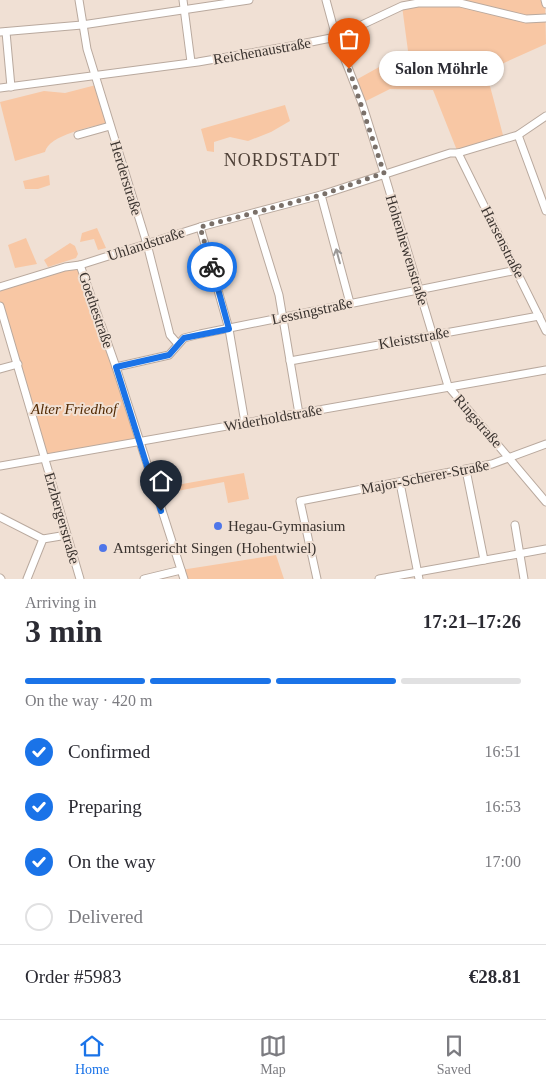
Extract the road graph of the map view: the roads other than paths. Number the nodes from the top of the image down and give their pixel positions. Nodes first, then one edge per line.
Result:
1 (79, 0) edge
2 (183, 0) edge
3 (249, 0) edge
4 (326, 0) edge
5 (545, 0) edge
6 (546, 4) edge
7 (184, 11) junction
8 (546, 18) edge
9 (82, 25) junction
10 (2, 31) edge
11 (336, 37) junction
12 (191, 62) junction
13 (95, 76) junction
14 (11, 87) junction
15 (0, 88) edge
16 (546, 116) edge
17 (110, 126) junction
18 (78, 135) dead end
19 (518, 135) junction
20 (458, 154) junction
21 (384, 173) junction
22 (321, 195) junction
23 (546, 211) edge
24 (254, 214) junction
25 (200, 227) junction
26 (147, 244) junction
27 (80, 265) junction
28 (517, 270) junction
29 (0, 287) edge
30 (419, 289) junction
31 (350, 303) junction
32 (0, 306) edge
33 (539, 316) junction
34 (283, 317) junction
35 (229, 329) junction
36 (546, 330) edge
37 (432, 335) junction
38 (177, 344) junction
39 (290, 362) junction
40 (18, 364) junction
41 (116, 367) junction
42 (0, 369) edge
43 (546, 370) edge
44 (448, 386) junction
45 (299, 414) junction
46 (245, 423) junction
47 (139, 440) junction
48 (546, 444) edge
49 (45, 457) junction
50 (510, 458) junction
51 (0, 466) edge
52 (466, 470) junction
53 (400, 483) junction
54 (546, 502) edge
55 (0, 517) edge
56 (515, 525) dead end
57 (67, 535) junction
58 (43, 539) junction
59 (546, 549) edge
60 (520, 552) junction
61 (484, 560) junction
62 (181, 570) junction
63 (418, 576) edge
64 (27, 579) edge
65 (80, 579) edge
66 (144, 579) edge
67 (184, 579) edge
68 (317, 579) edge
69 (379, 579) edge
70 (524, 579) edge

1 - 9 street, Herderstraße
2 - 7 street
3 - 7 street
4 - 11 street, Hohenhewenstraße
5 - 6 street
7 - 9 street
7 - 12 street
8 - 11 street, Reichenaustraße
9 - 10 street
9 - 13 street, Herderstraße
10 - 14 street
11 - 12 street, Reichenaustraße
11 - 21 street, Hohenhewenstraße
12 - 13 street, Reichenaustraße
13 - 14 street, Reichenaustraße
13 - 17 street, Herderstraße
14 - 15 street, Reichenaustraße
16 - 19 street, Uhlandstraße
17 - 18 street, Herderstraße
17 - 26 street, Herderstraße
19 - 20 street, Uhlandstraße
19 - 23 street
20 - 21 street, Uhlandstraße
20 - 28 street, Harsenstraße
21 - 22 street, Uhlandstraße
21 - 30 street, Hohenhewenstraße
22 - 24 street, Uhlandstraße
31 -> 22 street
24 - 25 street, Uhlandstraße
24 - 34 street
25 - 26 street, Uhlandstraße
25 - 35 street
26 - 27 street, Uhlandstraße
26 - 38 street, Herderstraße
27 - 29 street, Uhlandstraße
27 - 41 street, Goethestraße
28 - 30 street, Lessingstraße
28 - 33 street, Harsenstraße
30 - 31 street, Lessingstraße
30 - 37 street, Hohenhewenstraße
31 - 34 street, Lessingstraße
32 - 40 street, Erzbergerstraße
33 - 36 street, Harsenstraße
33 - 37 street, Kleiststraße
34 - 35 street, Lessingstraße
34 - 39 street
35 - 38 street, Lessingstraße
35 - 46 street
37 - 39 street, Kleiststraße
37 - 44 street, Hohenhewenstraße
38 - 41 street, Lessingstraße
39 - 45 street
40 - 42 street
40 - 49 street, Erzbergerstraße
41 - 47 street, Goethestraße
43 - 44 street, Widerholdstraße
44 - 45 street, Widerholdstraße
44 - 50 street, Ringstraße
45 - 46 street, Widerholdstraße
46 - 47 street, Widerholdstraße
47 - 49 street, Widerholdstraße
47 - 62 street, Goethestraße
48 - 50 street, Major-Scherer-Straße
49 - 51 street, Widerholdstraße
49 - 57 street, Erzbergerstraße
50 - 52 street, Major-Scherer-Straße
50 - 54 street, Ringstraße
52 - 53 street, Major-Scherer-Straße
52 - 61 street
53 - 63 street
53 - 68 street, Major-Scherer-Straße
55 - 58 street
56 - 60 street
57 - 58 street
57 - 65 street, Erzbergerstraße
58 - 64 street
59 - 60 street
60 - 61 street
60 - 70 street
61 - 63 street
62 - 66 street
62 - 67 street, Goethestraße
63 - 69 street

